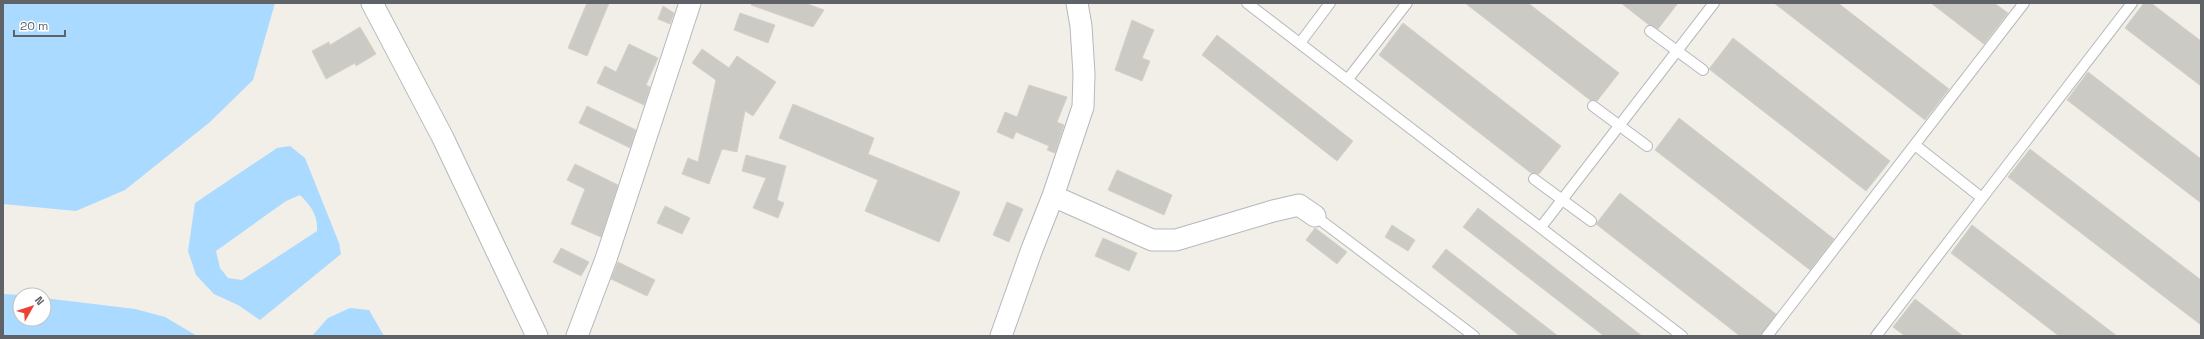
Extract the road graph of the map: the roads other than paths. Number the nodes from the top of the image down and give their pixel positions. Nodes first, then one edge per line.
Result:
1 (372, 3) edge
2 (690, 3) edge
3 (1077, 3) edge
4 (1247, 3) edge
5 (1330, 3) edge
6 (1407, 3) edge
7 (1714, 3) edge
8 (2024, 3) edge
9 (2132, 3) edge
10 (1650, 31) dead end
11 (1300, 43) junction
12 (1677, 51) junction
13 (1703, 70) dead end
14 (1348, 78) junction
15 (1593, 106) dead end
16 (1619, 126) junction
17 (1915, 145) junction
18 (1647, 146) dead end
19 (1534, 179) dead end
20 (1053, 196) junction
21 (1982, 198) junction
22 (1562, 200) junction
23 (1315, 216) joint
24 (1591, 221) dead end
25 (1542, 227) junction
26 (537, 336) edge
27 (577, 336) edge
28 (1001, 336) edge
29 (1474, 336) edge
30 (1682, 336) edge
31 (1766, 336) edge
32 (1876, 336) edge

1 - 26 street
2 - 27 street
3 - 20 street
4 - 11 lane
5 - 11 lane
6 - 14 lane
7 - 12 lane
8 - 17 lane
9 - 21 lane
10 - 12 lane
11 - 14 lane
12 - 13 lane
12 - 16 lane
14 - 25 lane
15 - 16 lane
16 - 18 lane
16 - 22 lane
17 - 21 lane
17 - 31 lane
19 - 22 lane
20 - 23 street
20 - 28 street
21 - 32 lane
22 - 24 lane
22 - 25 lane
23 - 29 lane
25 - 30 lane

